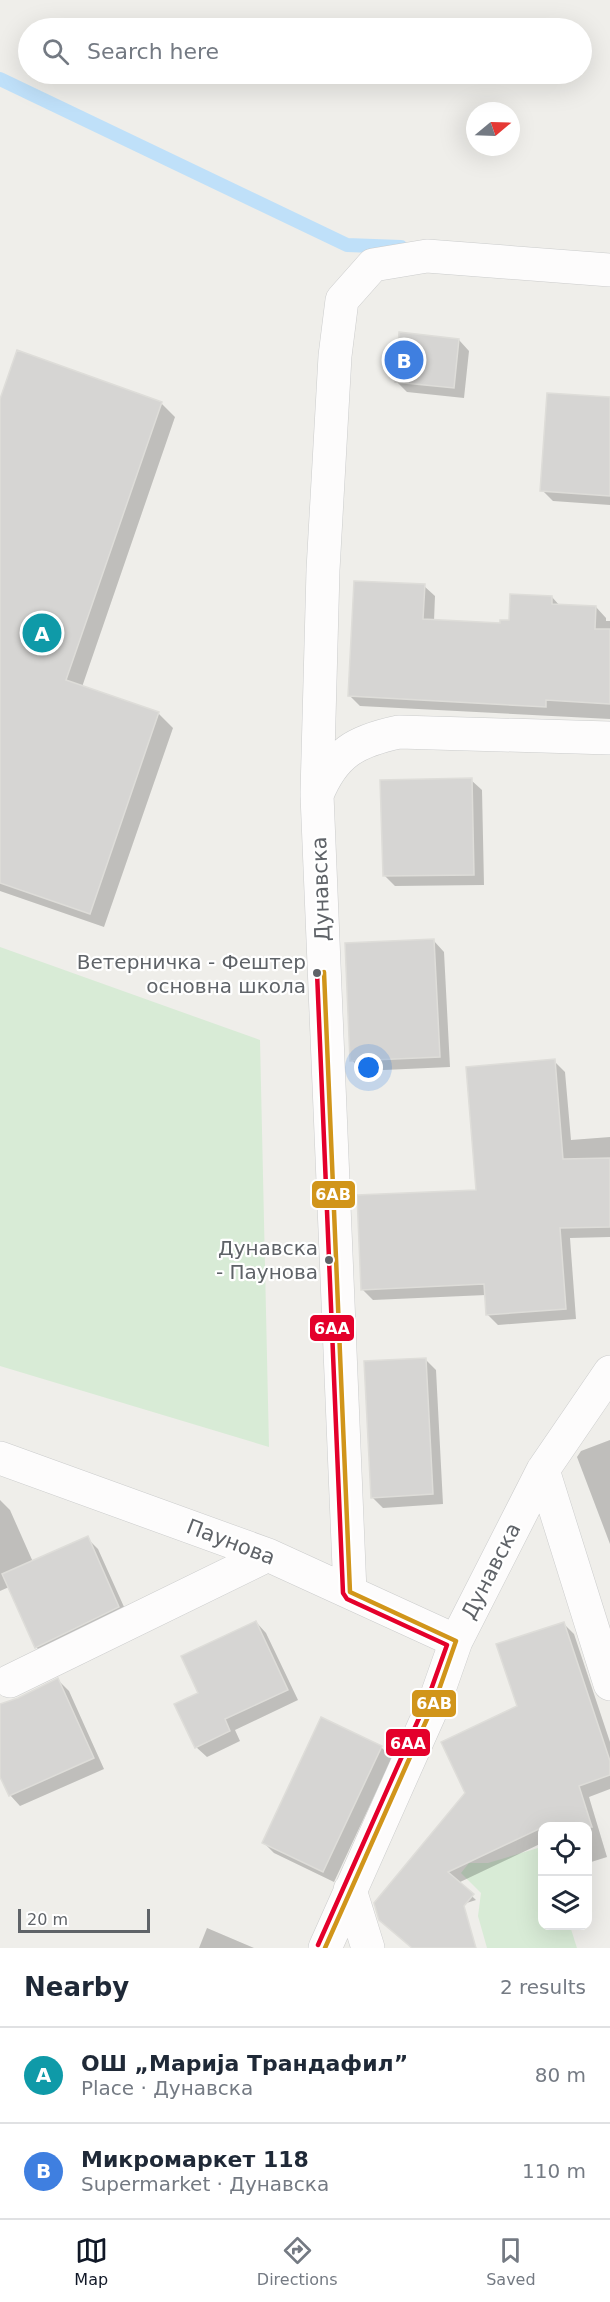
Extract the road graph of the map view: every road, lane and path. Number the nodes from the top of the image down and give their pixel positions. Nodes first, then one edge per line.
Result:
1 (610, 270) edge
2 (610, 738) edge
3 (317, 795) junction
4 (610, 1372) edge
5 (0, 1458) edge
6 (543, 1470) junction
7 (268, 1555) junction
8 (350, 1592) junction
9 (456, 1641) junction
10 (10, 1681) dead end
11 (610, 1684) edge
12 (350, 1890) junction
13 (325, 1948) edge
14 (368, 1948) edge

1 - 3 street, Дунавска
2 - 3 street
3 - 8 street, Дунавска
4 - 6 street, Дунавска
5 - 7 street, Паунова
6 - 9 street, Дунавска
6 - 11 street
7 - 8 street, Паунова
7 - 10 street
8 - 9 street, Паунова
9 - 12 street, Дунавска
12 - 13 street, Дунавска
12 - 14 street

